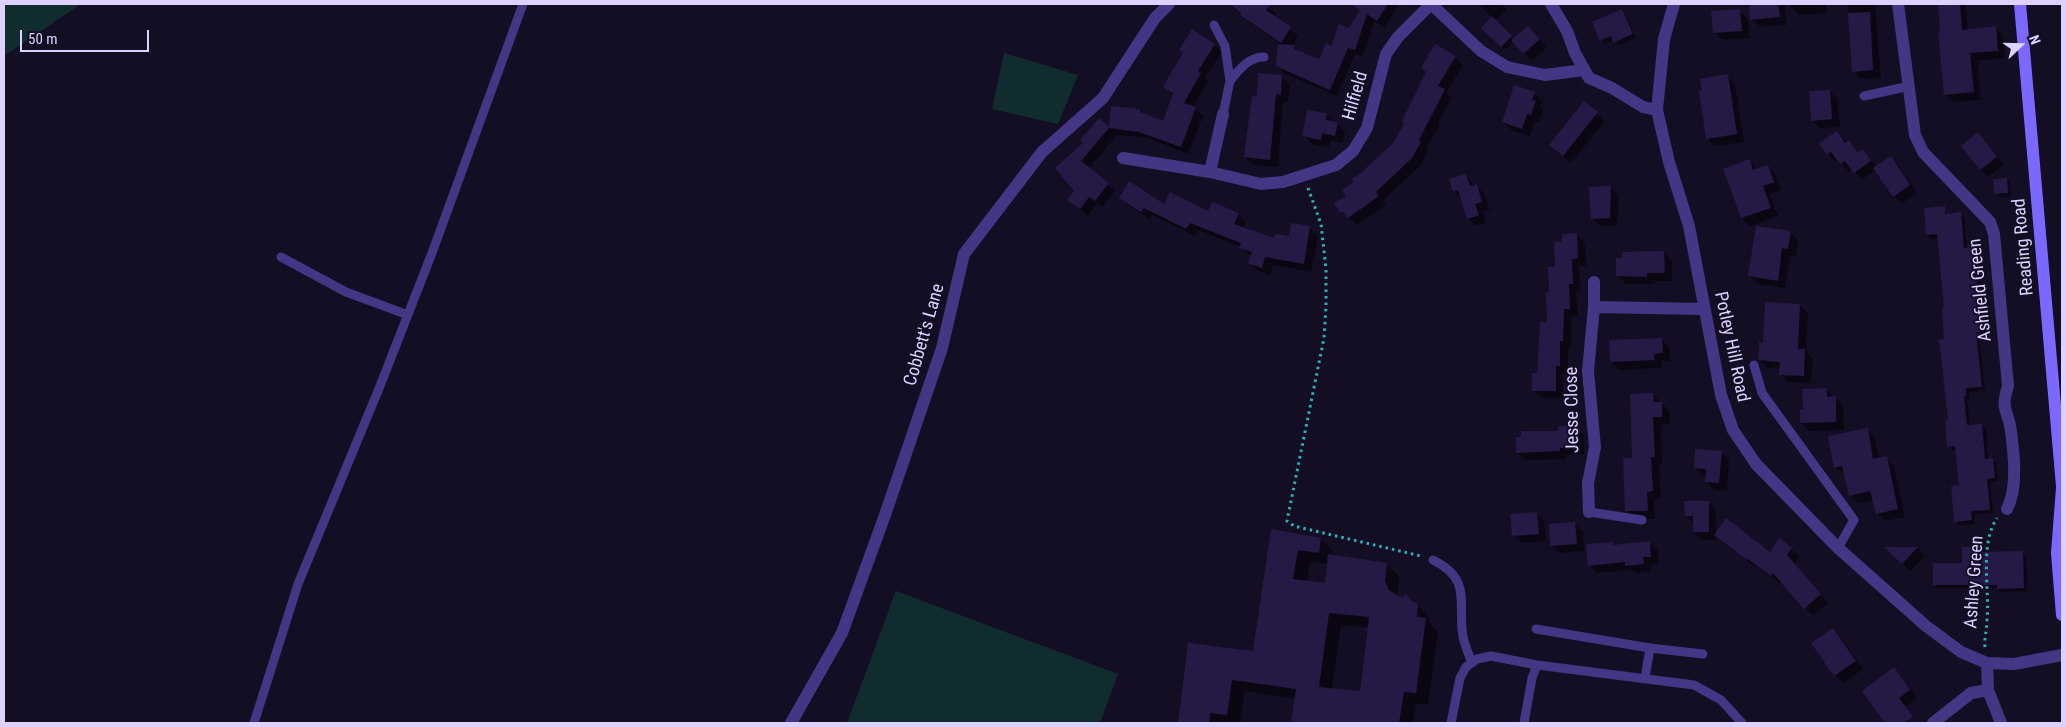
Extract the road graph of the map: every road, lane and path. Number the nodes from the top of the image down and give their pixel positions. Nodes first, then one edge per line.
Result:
1 (523, 4) edge
2 (1170, 4) edge
3 (1431, 4) edge
4 (1551, 4) edge
5 (1674, 4) edge
6 (1898, 4) edge
7 (2020, 4) edge
8 (1214, 25) dead end
9 (1264, 57) dead end
10 (1584, 70) junction
11 (1230, 81) junction
12 (1910, 86) junction
13 (1864, 96) dead end
14 (1658, 110) junction
15 (1223, 114) joint
16 (1123, 158) dead end
17 (1210, 172) junction
18 (1304, 176) junction
19 (281, 258) dead end
20 (1594, 282) dead end
21 (1594, 307) junction
22 (1704, 309) junction
23 (408, 315) junction
24 (1754, 365) dead end
25 (2062, 487) edge
26 (2007, 509) joint
27 (1589, 512) joint
28 (1642, 520) dead end
29 (1838, 548) junction
30 (1434, 560) joint
31 (2062, 615) edge
32 (1536, 629) dead end
33 (1650, 648) junction
34 (1703, 654) dead end
35 (2062, 655) edge
36 (1472, 663) junction
37 (1987, 663) junction
38 (1537, 664) junction
39 (1645, 678) junction
40 (1988, 690) junction
41 (254, 723) edge
42 (791, 723) edge
43 (1451, 723) edge
44 (1524, 723) edge
45 (1742, 723) edge
46 (1933, 723) edge
47 (2001, 723) edge

1 - 23 lane
2 - 42 street, Cobbett's Lane
3 - 10 street, Hilfield
3 - 18 street, Hilfield
4 - 10 street
5 - 14 street, Potley Hill Road
6 - 12 street, Ashfield Green
7 - 25 main road, Reading Road
8 - 11 lane
9 - 11 lane
10 - 14 street
11 - 15 lane
12 - 13 lane
12 - 26 street, Ashfield Green
14 - 22 street, Potley Hill Road
15 - 17 street
16 - 17 street, Hilfield
17 - 18 street, Hilfield
18 - 30 path
19 - 23 lane
20 - 21 street, Jesse Close
21 - 22 street
21 - 27 street, Jesse Close
22 - 29 street, Potley Hill Road
23 - 41 lane
24 - 29 lane
25 - 31 main road, Reading Road
26 - 37 path, Ashley Green
27 - 28 lane
29 - 37 street, Potley Hill Road
30 - 36 lane
32 - 33 lane
33 - 34 lane
33 - 39 lane
35 - 37 street, Potley Hill Road
36 - 38 lane
36 - 43 lane
37 - 40 street
38 - 39 lane
38 - 44 lane
39 - 45 lane
40 - 46 street
40 - 47 street

